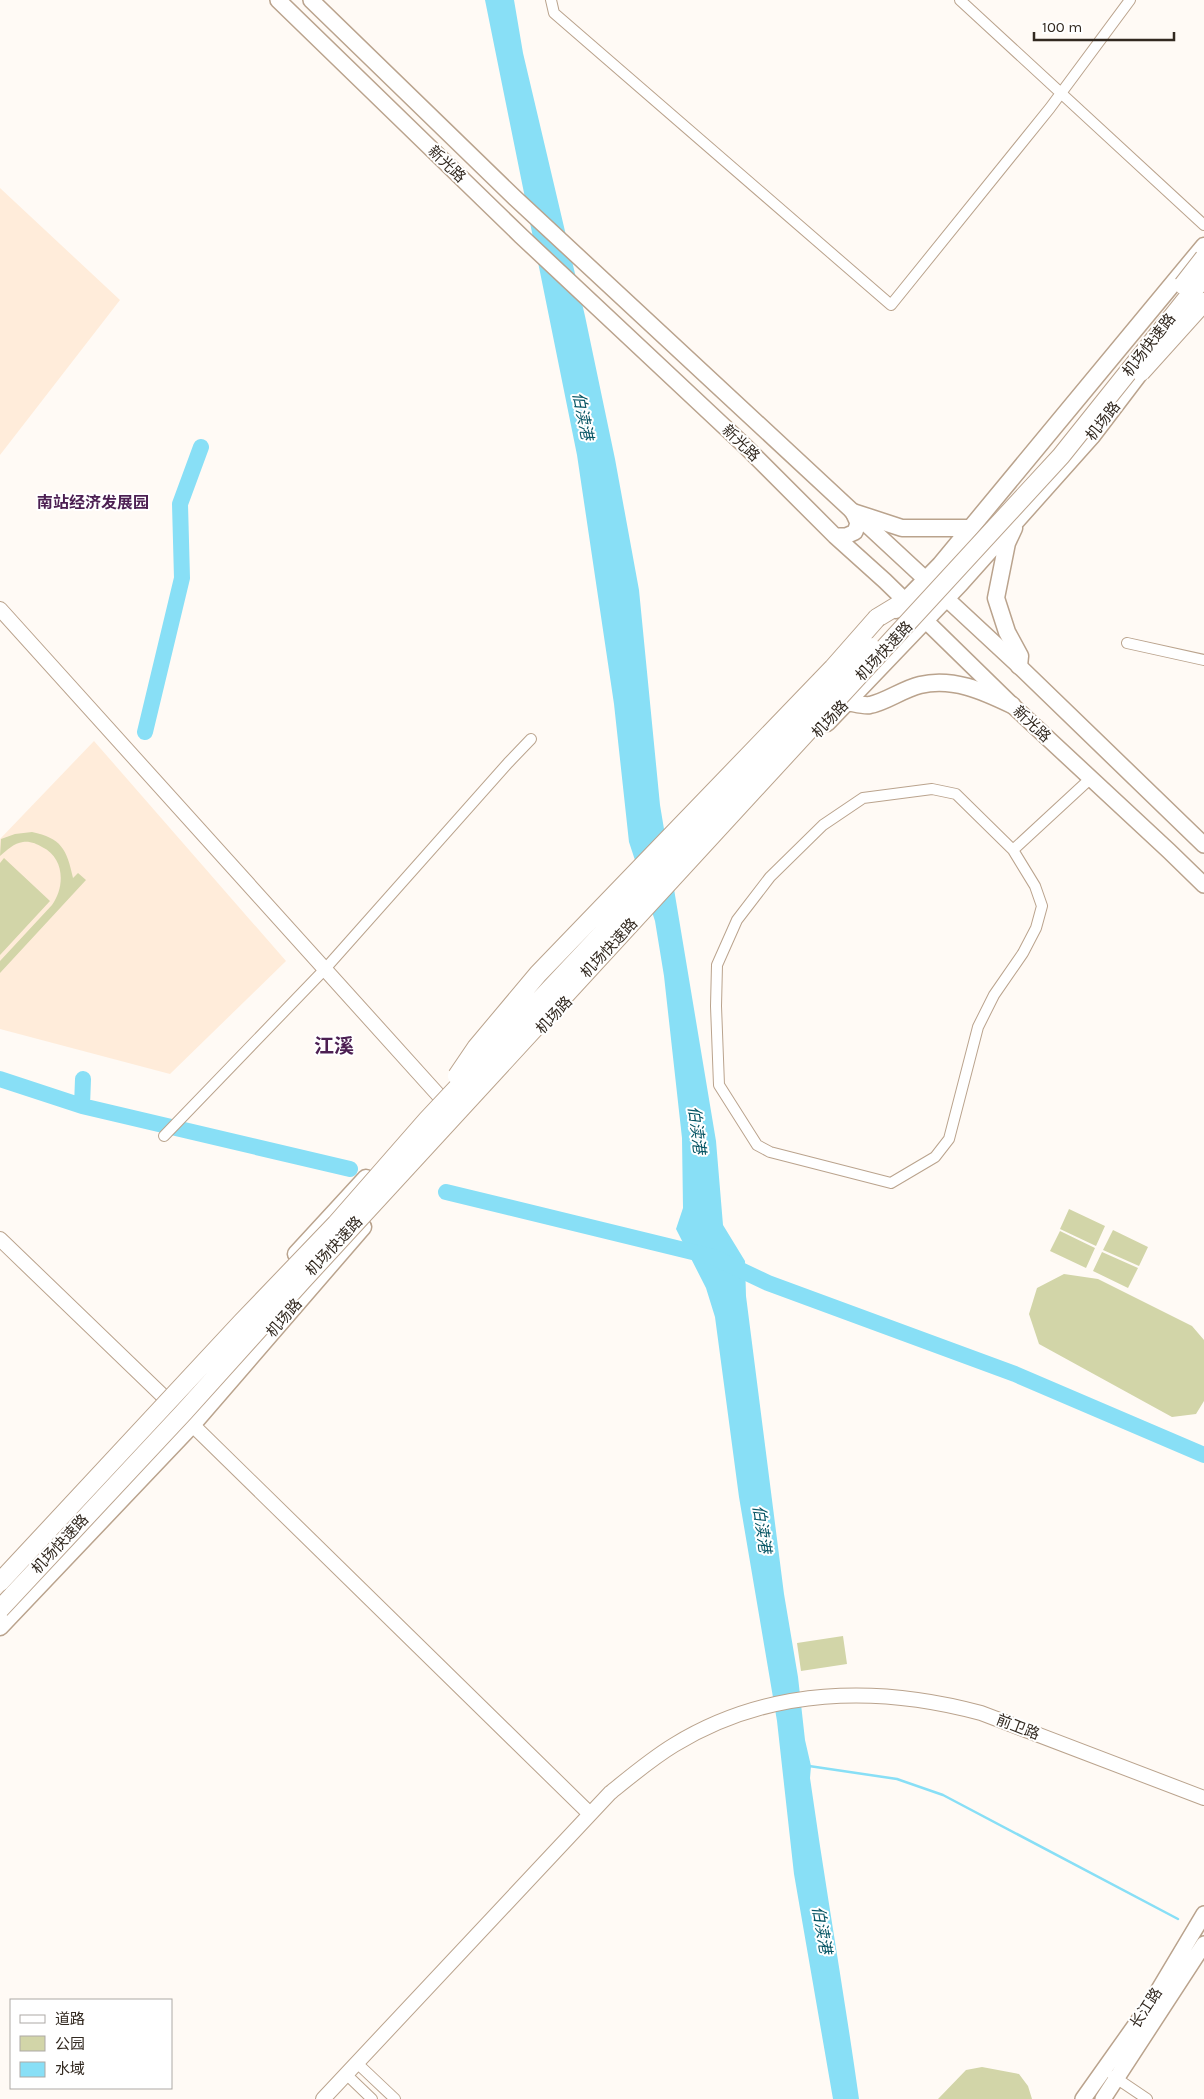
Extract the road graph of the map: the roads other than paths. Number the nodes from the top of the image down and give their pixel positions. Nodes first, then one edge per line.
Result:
1 (278, 0) edge
2 (311, 0) edge
3 (551, 0) edge
4 (960, 0) edge
5 (1130, 0) edge
6 (1061, 93) junction
7 (1204, 225) edge
8 (1204, 246) edge
9 (1204, 258) edge
10 (1204, 277) edge
11 (1204, 290) edge
12 (1204, 302) edge
13 (1061, 456) junction
14 (853, 512) junction
15 (1020, 516) junction
16 (969, 528) junction
17 (835, 536) junction
18 (925, 580) junction
19 (946, 599) junction
20 (906, 601) junction
21 (0, 609) edge
22 (926, 620) junction
23 (1127, 644) dead end
24 (1204, 660) edge
25 (1018, 666) junction
26 (847, 702) junction
27 (1012, 705) junction
28 (531, 739) dead end
29 (1091, 778) junction
30 (1204, 845) edge
31 (1013, 850) junction
32 (1204, 885) edge
33 (325, 969) junction
34 (440, 1097) junction
35 (458, 1117) junction
36 (427, 1120) junction
37 (164, 1136) dead end
38 (0, 1239) edge
39 (165, 1398) junction
40 (192, 1425) junction
41 (0, 1572) edge
42 (0, 1582) edge
43 (1, 1608) edge
44 (0, 1627) edge
45 (1204, 1798) edge
46 (590, 1814) junction
47 (1204, 1914) edge
48 (1204, 1944) edge
49 (358, 2064) junction
50 (1104, 2070) junction
51 (347, 2075) junction
52 (1118, 2079) junction
53 (324, 2099) edge
54 (372, 2099) edge
55 (395, 2099) edge
56 (1083, 2099) edge
57 (1104, 2099) edge
58 (1147, 2099) edge

1 - 17 main road, 新光路
2 - 14 main road, 新光路
3 - 6 street
4 - 6 street
5 - 6 street
6 - 7 street
8 - 16 main road, 机场路
9 - 36 highway, 机场快速路, bridge
10 - 13 highway, 机场快速路, bridge
11 - 15 main road, 机场路
12 - 13 highway, bridge
13 - 43 highway, 机场快速路, bridge
14 - 16 main road
14 - 17 main road
14 - 18 main road, 新光路
15 - 19 main road, 机场路
15 - 25 main road
16 - 18 main road, 机场路
17 - 20 main road, 新光路
18 - 19 main road, 新光路
18 - 20 main road, 机场路
19 - 22 main road, 机场路
19 - 25 main road, 新光路
20 - 22 main road, 新光路
20 - 34 main road, 机场路
20 - 36 highway, bridge
21 - 33 street
22 - 26 main road, 机场路
22 - 27 main road, 新光路
23 - 24 street
25 - 30 main road, 新光路
26 - 27 main road
26 - 35 main road, 机场路
27 - 29 main road, 新光路
28 - 33 street
29 - 31 street
29 - 32 main road, 新光路
31 - 31 street
33 - 34 street
33 - 37 street
34 - 35 street
34 - 39 main road, 机场路
35 - 40 main road, 机场路
36 - 42 highway, 机场快速路, bridge
38 - 39 street
39 - 40 street
39 - 41 main road, 机场路
40 - 44 main road, 机场路
40 - 46 street
45 - 46 street, 前卫路
46 - 49 street, 前卫路
47 - 50 main road, 长江路
48 - 52 main road, 长江路
49 - 51 street, 前卫路
49 - 55 street
50 - 52 street
50 - 56 main road, 长江路
51 - 53 street, 前卫路
51 - 54 street
52 - 57 main road, 长江路
52 - 58 street

